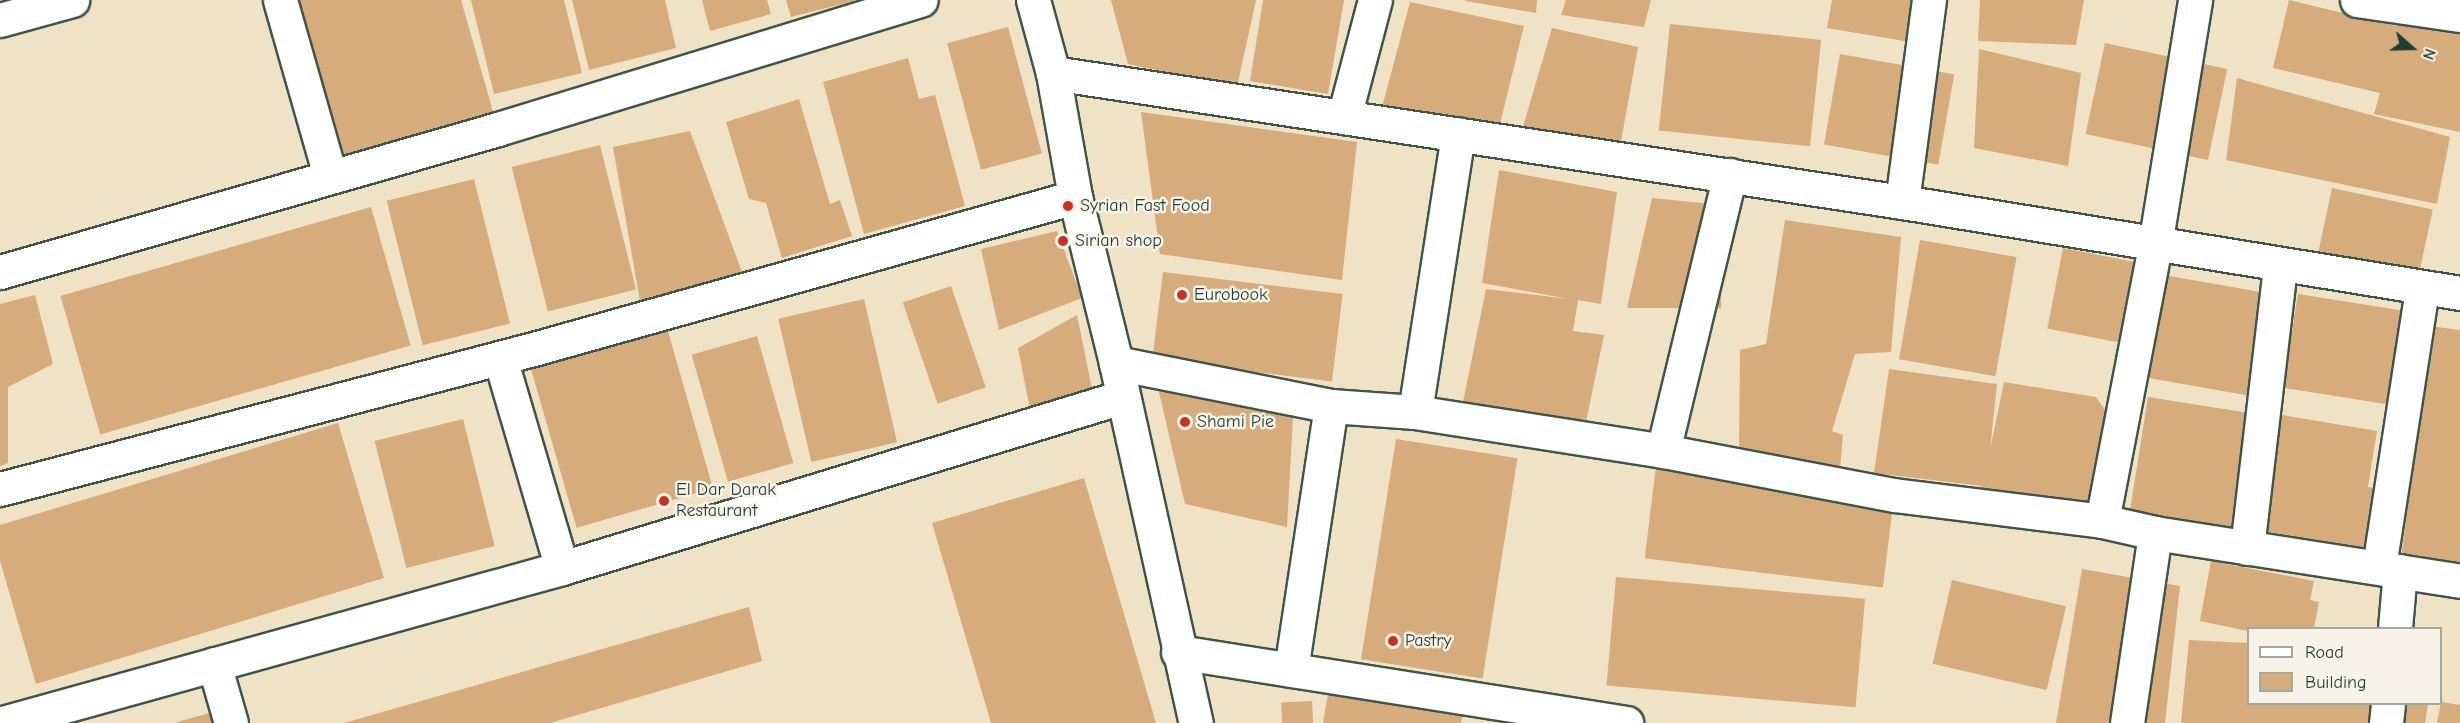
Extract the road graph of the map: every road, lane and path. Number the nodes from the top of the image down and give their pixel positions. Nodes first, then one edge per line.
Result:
1 (72, 0) edge
2 (280, 0) edge
3 (921, 0) edge
4 (1033, 0) edge
5 (1375, 0) edge
6 (1929, 0) edge
7 (2195, 0) edge
8 (2357, 0) edge
9 (2460, 15) edge
10 (0, 20) edge
11 (1053, 73) junction
12 (1344, 117) junction
13 (1458, 134) junction
14 (1730, 175) junction
15 (330, 176) junction
16 (1075, 197) junction
17 (1902, 202) junction
18 (2155, 245) junction
19 (2280, 265) junction
20 (0, 272) edge
21 (2422, 289) junction
22 (2460, 293) edge
23 (500, 358) junction
24 (1116, 363) junction
25 (1122, 397) junction
26 (1331, 406) junction
27 (1415, 412) junction
28 (1663, 451) junction
29 (0, 489) edge
30 (2102, 521) junction
31 (2155, 533) junction
32 (2247, 548) junction
33 (562, 568) junction
34 (2390, 569) junction
35 (2460, 581) edge
36 (2395, 627) edge
37 (1178, 652) junction
38 (214, 664) junction
39 (1291, 670) junction
40 (2388, 705) edge
41 (3, 723) edge
42 (231, 723) edge
43 (1196, 723) edge
44 (1626, 723) edge
45 (2127, 723) edge
46 (2386, 723) edge

1 - 10 street
2 - 15 street
3 - 15 street
4 - 11 street
5 - 12 street
6 - 17 street
7 - 18 street
8 - 9 street
11 - 12 street
11 - 16 street
12 - 13 street
13 - 14 street
13 - 27 street
14 - 17 street
14 - 28 street
15 - 20 street
16 - 23 street
16 - 24 street
17 - 18 street
18 - 19 street
18 - 30 street
19 - 21 street
19 - 32 street
21 - 22 street
21 - 34 street
23 - 29 street
23 - 33 street
24 - 25 street
24 - 26 street
25 - 33 street
25 - 37 street
26 - 27 street
26 - 39 street
27 - 28 street
28 - 30 street
30 - 31 street
31 - 32 street
31 - 45 street
32 - 34 street
33 - 38 street
34 - 35 street
34 - 36 street
37 - 39 street
37 - 43 street
38 - 41 street
38 - 42 street
39 - 44 street
40 - 46 street

